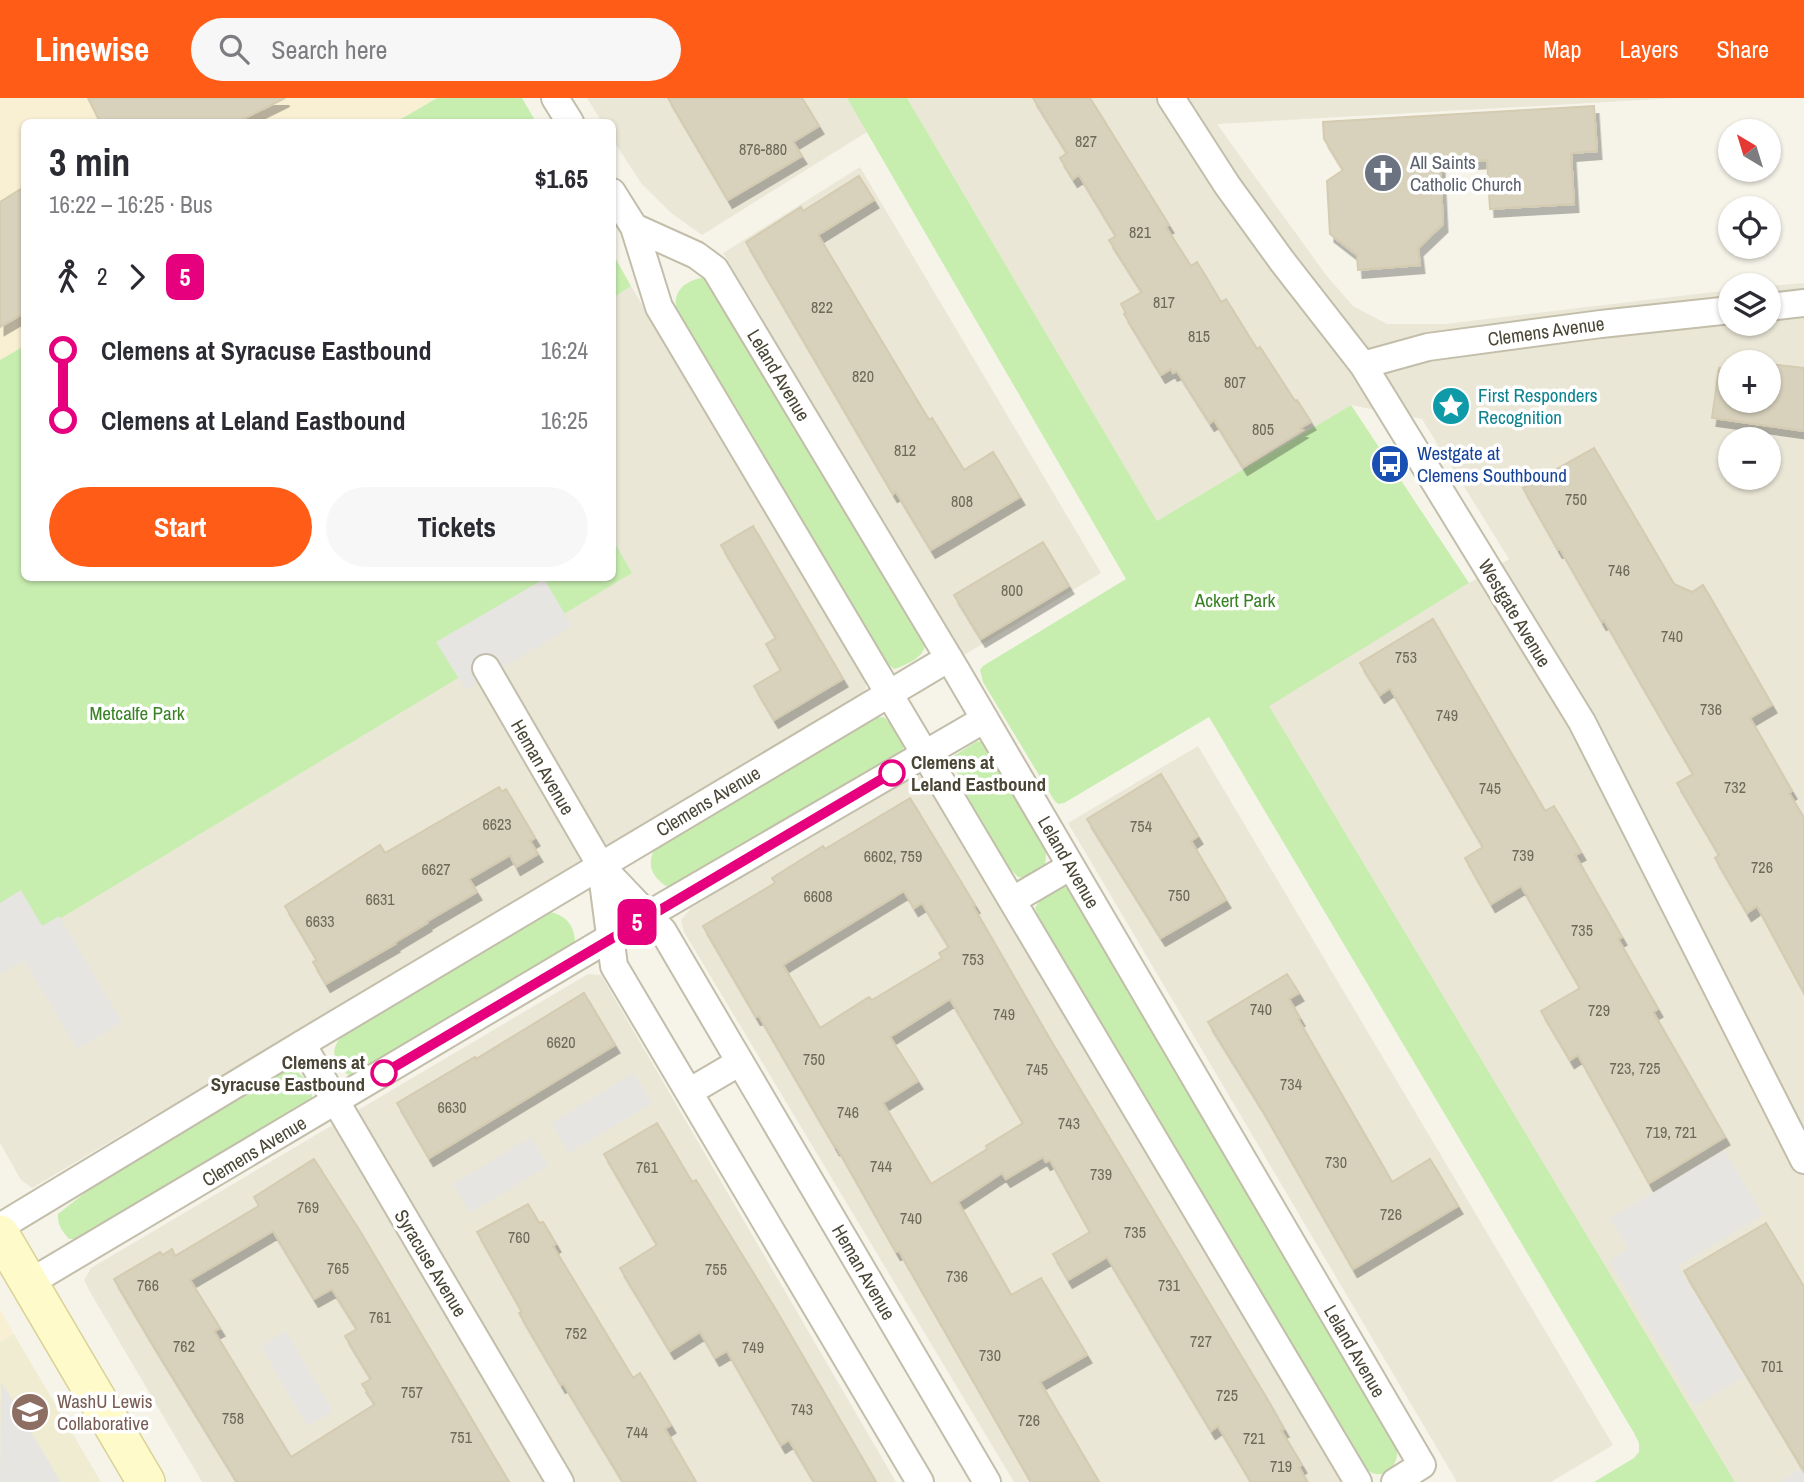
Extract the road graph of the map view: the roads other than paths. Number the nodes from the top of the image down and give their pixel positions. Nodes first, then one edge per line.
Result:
1 (555, 98) edge
2 (1171, 98) edge
3 (568, 119) edge
4 (616, 198) edge
5 (634, 226) junction
6 (1804, 303) edge
7 (1781, 306) edge
8 (1718, 311) edge
9 (1363, 365) junction
10 (948, 658) junction
11 (486, 668) dead end
12 (890, 692) junction
13 (985, 719) junction
14 (925, 753) junction
15 (601, 866) junction
16 (1071, 866) junction
17 (1013, 900) junction
18 (648, 915) junction
19 (611, 937) junction
20 (302, 1044) junction
21 (740, 1062) junction
22 (689, 1092) junction
23 (336, 1102) junction
24 (1804, 1160) edge
25 (0, 1227) edge
26 (0, 1234) edge
27 (29, 1283) junction
28 (146, 1482) edge
29 (560, 1482) edge
30 (920, 1482) edge
31 (987, 1482) edge
32 (1358, 1482) edge
33 (1395, 1482) edge

1 - 3 street
2 - 9 street, Westgate Avenue
4 - 5 street
5 - 10 street, Leland Avenue
5 - 12 street
6 - 7 street
8 - 9 street, Clemens Avenue
9 - 24 street, Westgate Avenue
10 - 12 street, Clemens Avenue
10 - 13 street, Leland Avenue
11 - 15 street, Heman Avenue
12 - 14 street
12 - 15 street, Clemens Avenue
13 - 14 street, Clemens Avenue
13 - 16 street, Leland Avenue
14 - 17 street
14 - 18 street, Clemens Avenue
15 - 18 street, Heman Avenue
15 - 19 street, Heman Avenue
15 - 20 street, Clemens Avenue
16 - 17 street
16 - 33 street, Leland Avenue
17 - 32 street
18 - 19 street, Clemens Avenue
18 - 21 street, Heman Avenue
19 - 22 street, Heman Avenue
19 - 23 street, Clemens Avenue
20 - 23 street, Syracuse Avenue
20 - 25 street, Clemens Avenue
21 - 22 street
21 - 31 street, Heman Avenue
22 - 30 street, Heman Avenue
23 - 27 street, Clemens Avenue
23 - 29 street, Syracuse Avenue
26 - 27 street
27 - 28 street

